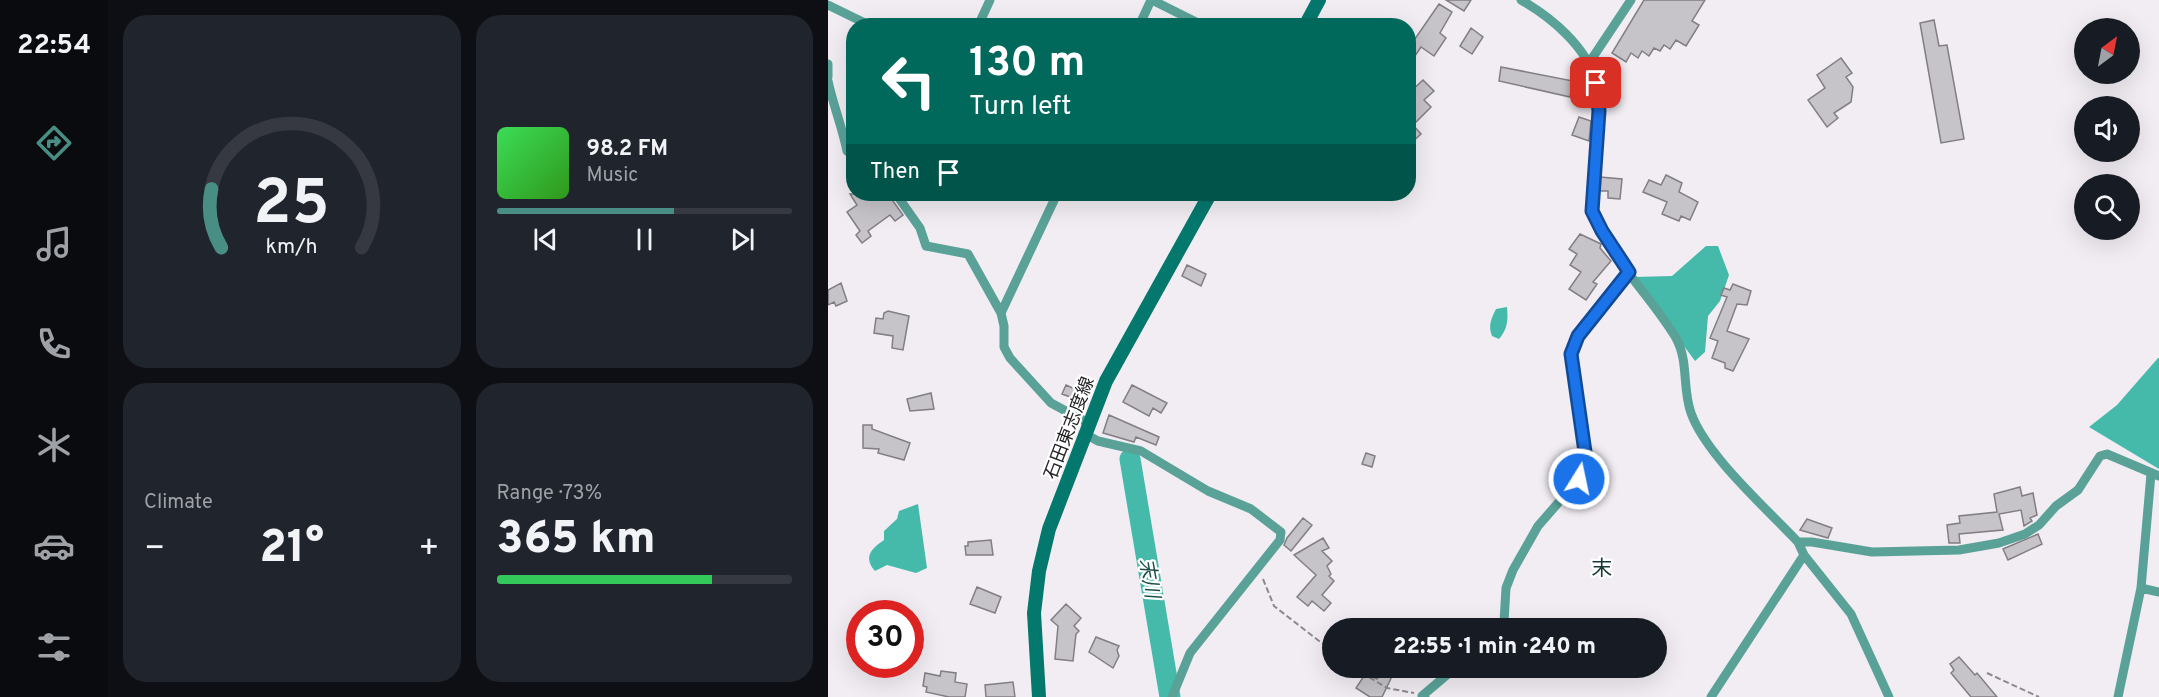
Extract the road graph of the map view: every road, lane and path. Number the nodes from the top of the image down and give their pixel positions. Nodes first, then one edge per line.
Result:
1 (990, 0) edge
2 (1152, 0) edge
3 (1320, 0) edge
4 (1521, 0) edge
5 (1630, 0) edge
6 (828, 5) edge
7 (855, 18) edge
8 (982, 18) edge
9 (1143, 18) edge
10 (1188, 18) edge
11 (1310, 18) edge
12 (1589, 63) junction
13 (828, 64) edge
14 (828, 79) edge
15 (846, 146) edge
16 (901, 201) edge
17 (1054, 201) edge
18 (1206, 201) edge
19 (1629, 272) junction
20 (1001, 313) junction
21 (1086, 429) junction
22 (2155, 475) edge
23 (2148, 509) junction
24 (2159, 512) edge
25 (1798, 542) junction
26 (1804, 555) junction
27 (1258, 568) junction
28 (2141, 588) junction
29 (2159, 592) edge
30 (1504, 618) edge
31 (1322, 643) edge
32 (1987, 673) dead end
33 (1370, 678) edge
34 (1444, 678) edge
35 (1423, 696) edge
36 (1040, 697) edge
37 (1172, 697) edge
38 (1711, 697) edge
39 (1889, 697) edge
40 (2038, 697) edge
41 (2118, 697) edge

1 - 8 street
2 - 9 street
2 - 10 street
3 - 11 main road
4 - 12 street
5 - 12 street
6 - 7 street
12 - 19 street
13 - 14 street
14 - 15 street
16 - 20 street
17 - 20 street
18 - 21 main road, 石田東志度線
19 - 25 street
19 - 30 street
20 - 21 street
21 - 27 street
21 - 36 main road, 石田東志度線
22 - 23 street
22 - 25 street
23 - 24 street
23 - 28 street
25 - 26 street
26 - 38 street
26 - 39 street
27 - 31 path
27 - 37 street
28 - 29 street
28 - 41 street
32 - 40 path
33 - 35 path
34 - 35 street

